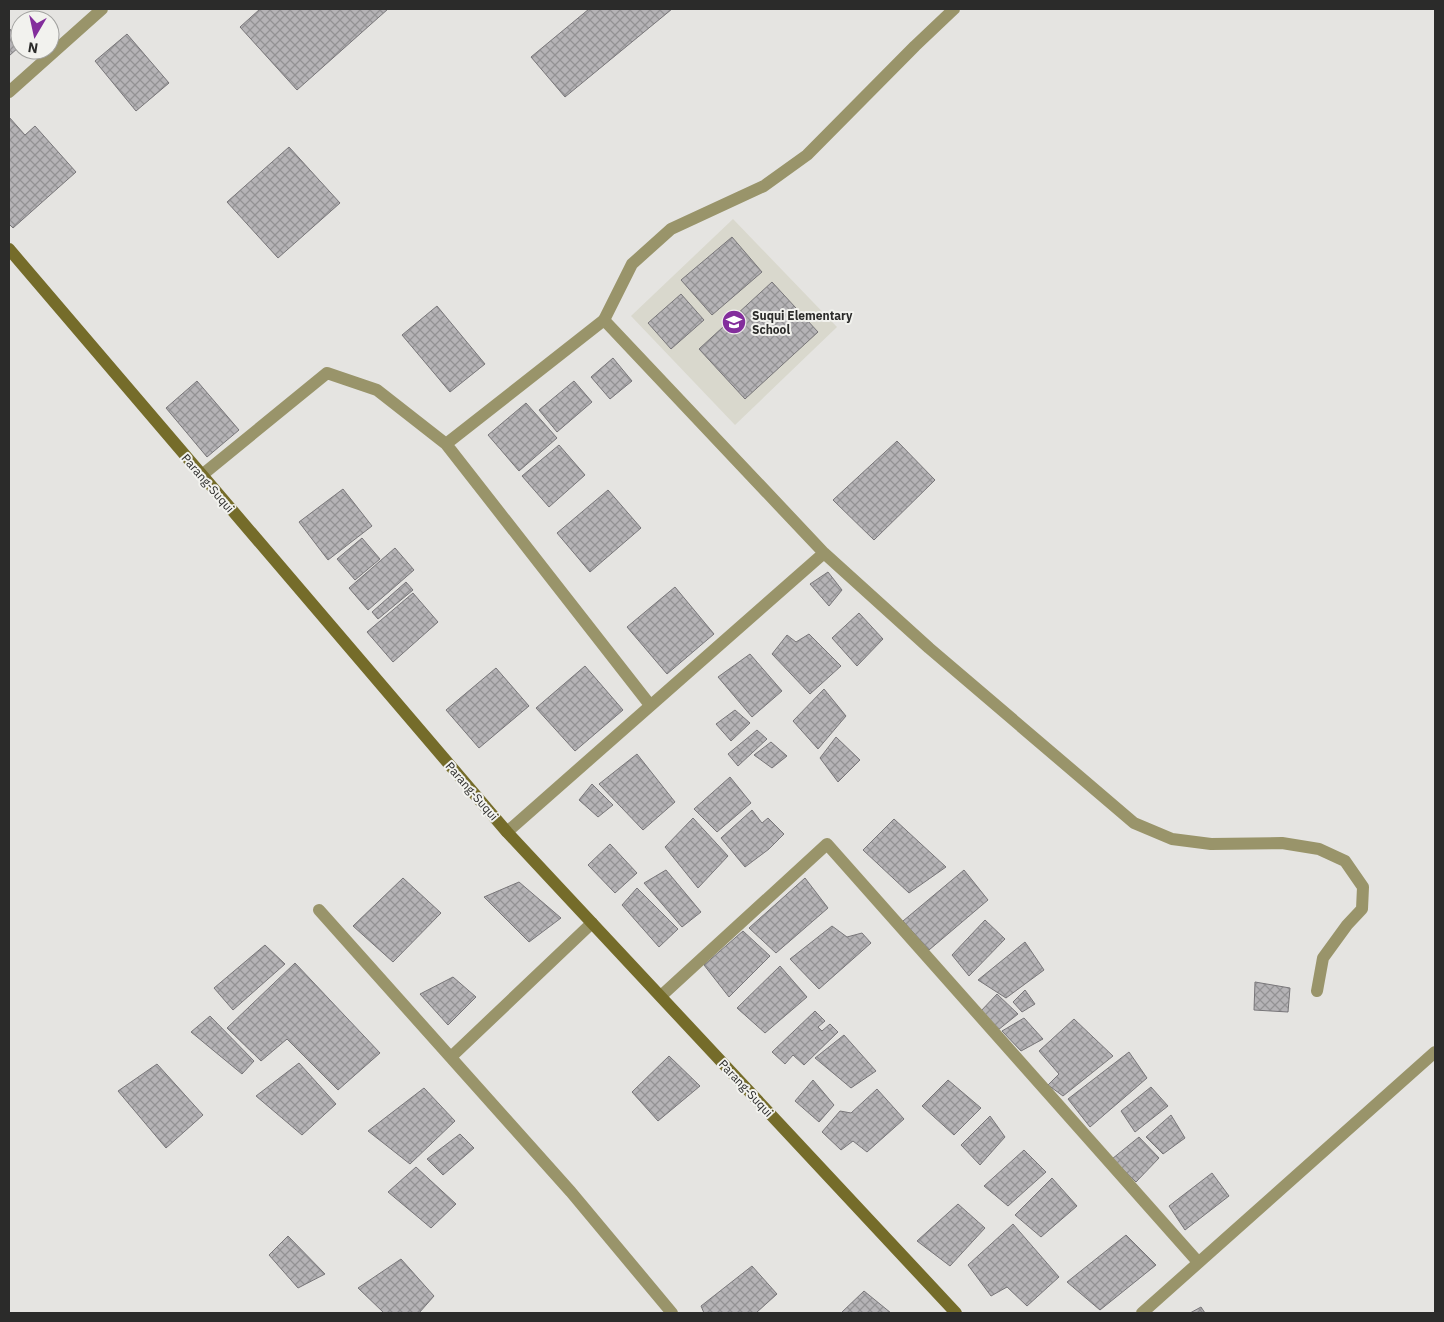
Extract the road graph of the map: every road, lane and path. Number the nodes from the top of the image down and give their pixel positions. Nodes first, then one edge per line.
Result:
1 (102, 9) edge
2 (954, 9) edge
3 (9, 92) edge
4 (9, 249) edge
5 (604, 320) junction
6 (446, 444) junction
7 (202, 476) junction
8 (824, 553) junction
9 (650, 705) junction
10 (507, 832) junction
11 (320, 910) dead end
12 (592, 923) junction
13 (1317, 992) dead end
14 (660, 996) junction
15 (1435, 1052) edge
16 (451, 1058) junction
17 (1198, 1262) junction
18 (672, 1313) edge
19 (956, 1313) edge
20 (1142, 1313) edge

1 - 3 street
2 - 5 street
4 - 7 main road, Parang-Suqui
5 - 6 street
5 - 8 street
6 - 7 street
6 - 9 street
7 - 10 main road, Parang-Suqui
8 - 9 street
8 - 13 street
9 - 10 street
10 - 12 main road, Parang-Suqui
11 - 16 street
12 - 14 main road, Parang-Suqui
12 - 16 street
14 - 17 street
14 - 19 main road, Parang-Suqui
15 - 17 street
16 - 18 street
17 - 20 street

